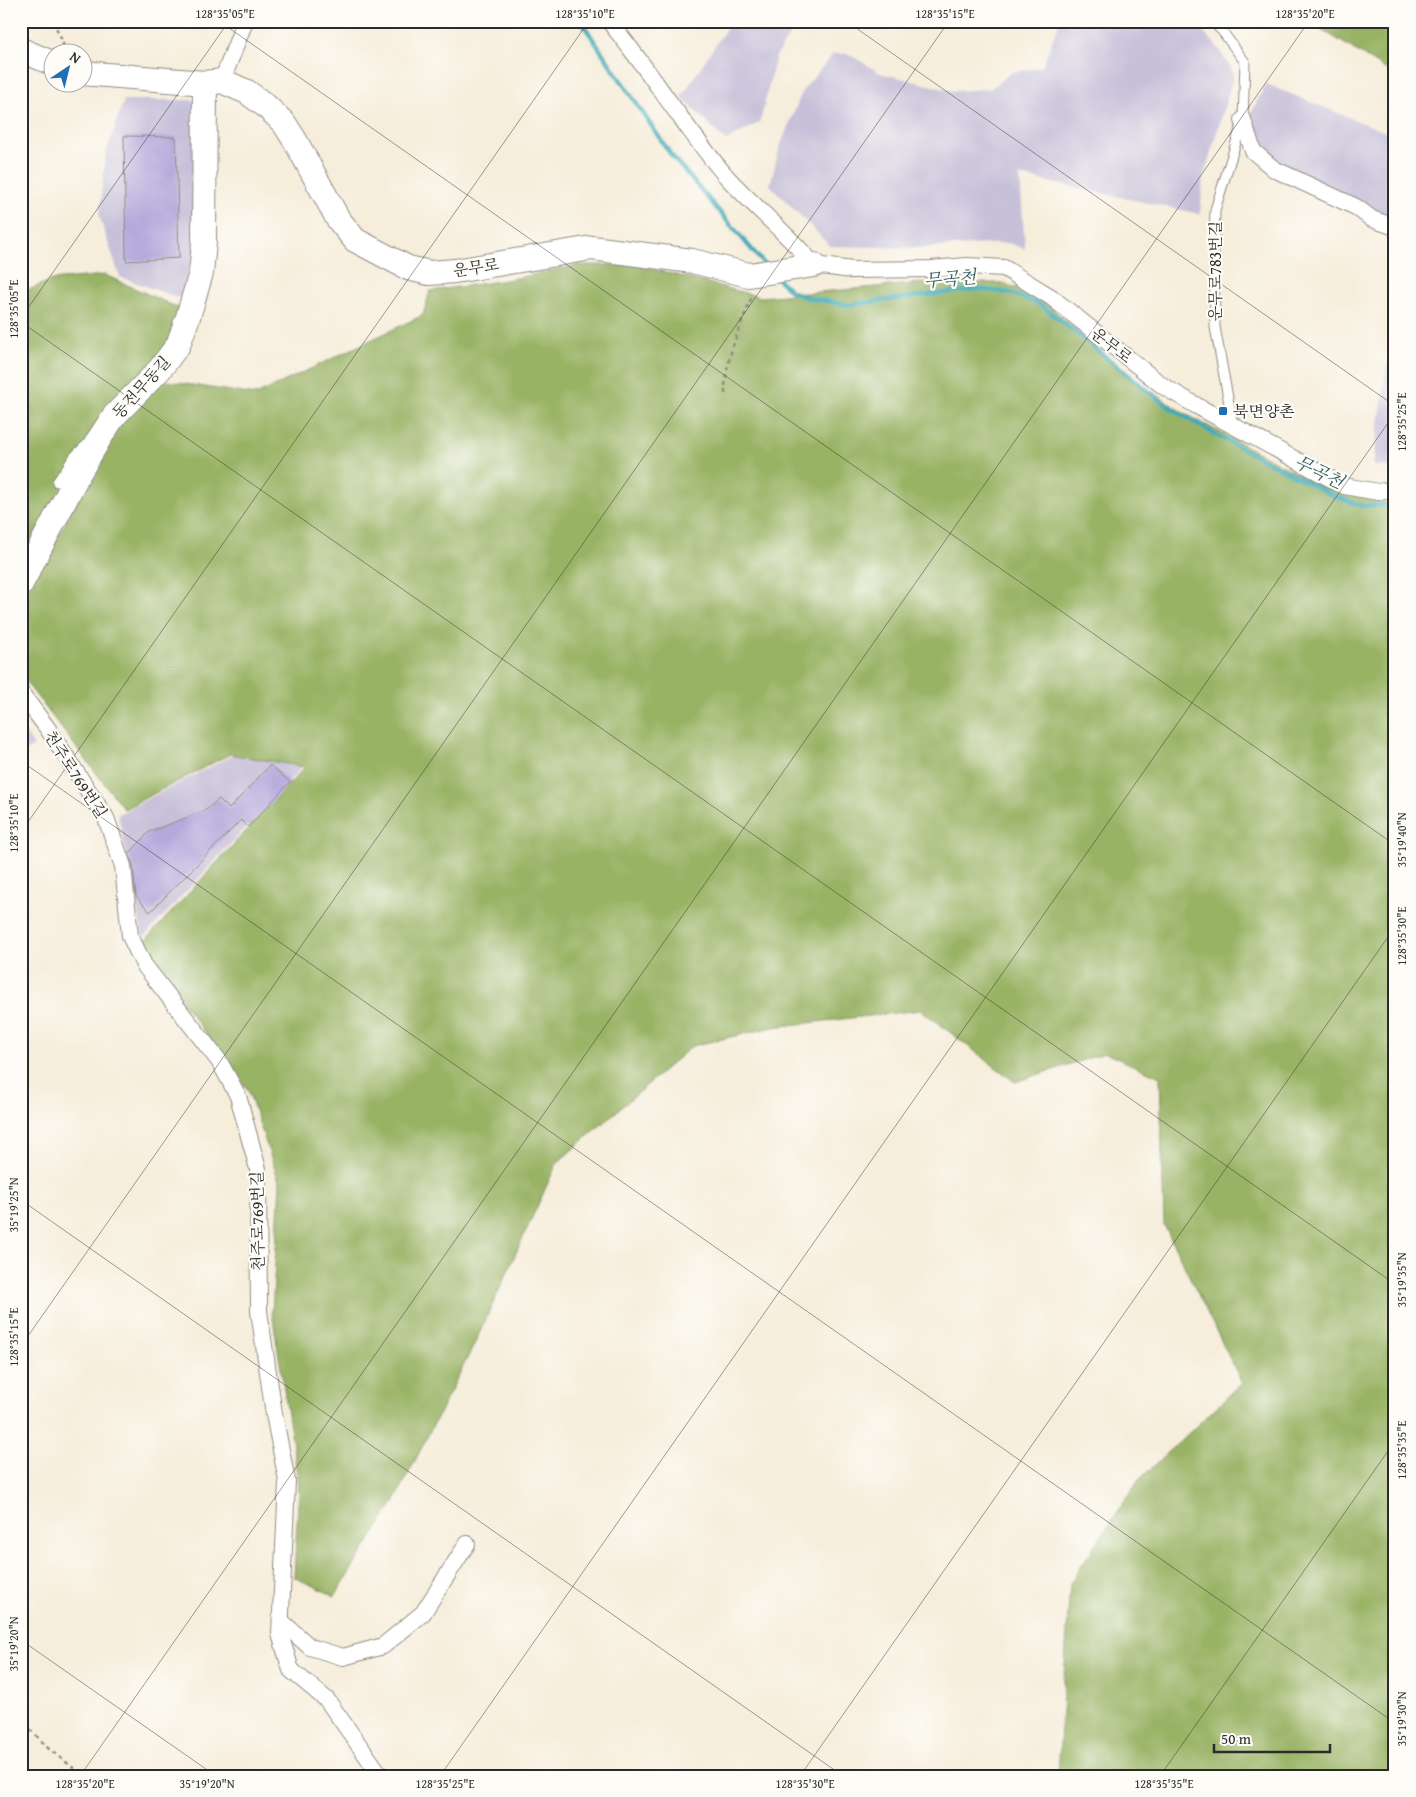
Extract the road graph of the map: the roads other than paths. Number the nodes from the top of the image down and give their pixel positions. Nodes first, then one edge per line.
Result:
1 (245, 21) edge
2 (609, 21) edge
3 (1210, 21) edge
4 (21, 50) edge
5 (42, 59) edge
6 (92, 74) edge
7 (213, 82) junction
8 (1243, 120) junction
9 (1395, 227) edge
10 (814, 265) junction
11 (114, 416) junction
12 (1233, 425) junction
13 (58, 482) dead end
14 (1395, 489) edge
15 (21, 584) edge
16 (21, 692) edge
17 (467, 1544) dead end
18 (282, 1622) junction
19 (381, 1776) edge

1 - 7 street
2 - 10 street
3 - 8 lane, 운무로783번길
4 - 5 street
6 - 7 street, 운무로
7 - 10 street, 운무로
7 - 11 street, 동전무동길
8 - 9 street, 운무로783번길
8 - 12 lane, 운무로783번길
10 - 12 street, 운무로
11 - 13 lane
11 - 15 street, 동전무동길
12 - 14 street, 운무로
16 - 18 street, 천주로769번길
17 - 18 street
18 - 19 street, 천주로769번길

